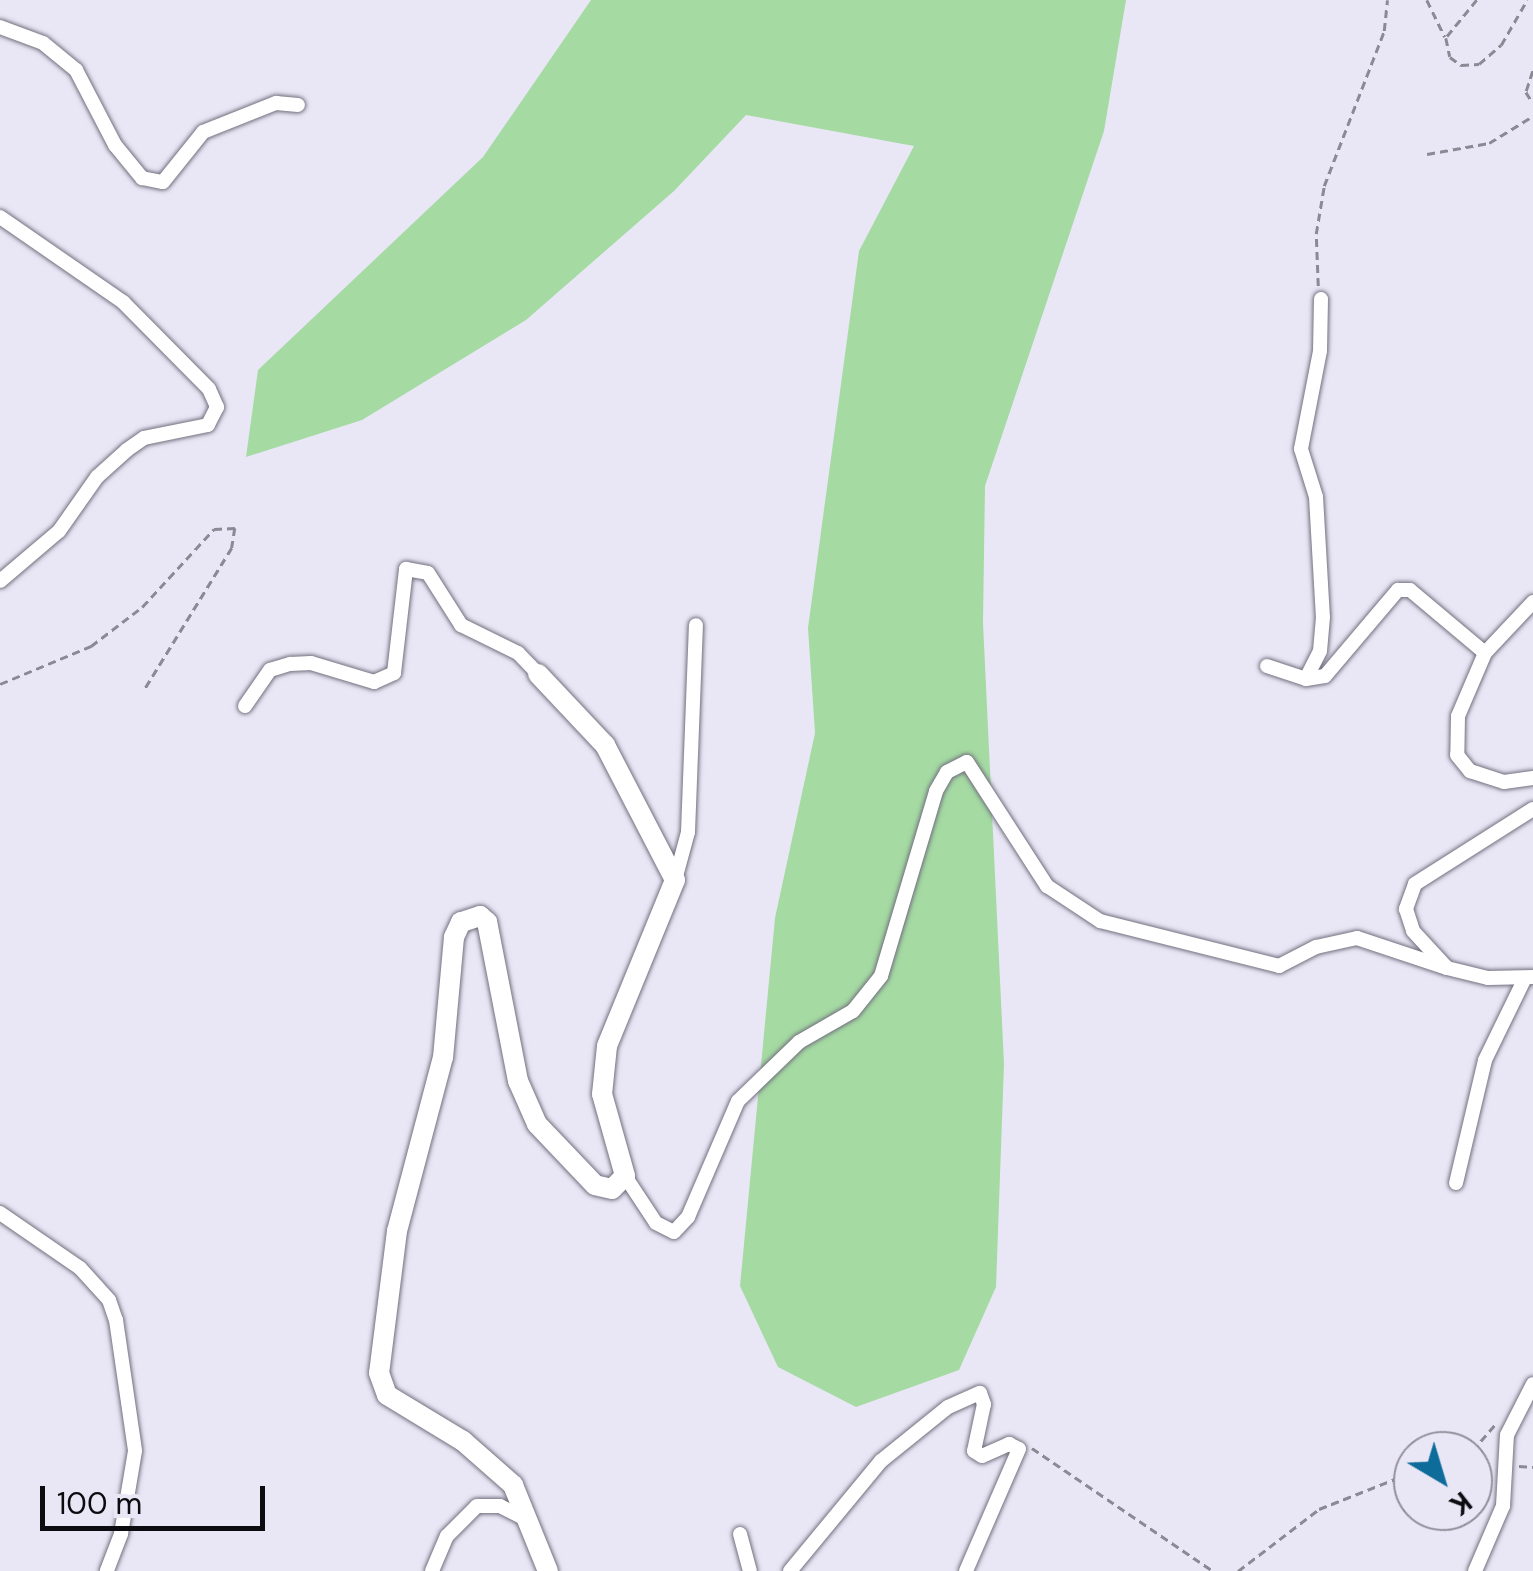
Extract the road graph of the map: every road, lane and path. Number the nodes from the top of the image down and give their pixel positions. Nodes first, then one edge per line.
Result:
1 (1387, 0) edge
2 (1426, 0) edge
3 (1477, 0) edge
4 (1526, 0) edge
5 (0, 28) edge
6 (1446, 38) junction
7 (1533, 71) edge
8 (1533, 103) edge
9 (298, 105) dead end
10 (1533, 116) edge
11 (1427, 154) dead end
12 (0, 217) edge
13 (1321, 299) joint
14 (0, 581) edge
15 (1533, 602) edge
16 (696, 624) dead end
17 (1485, 653) junction
18 (1267, 666) dead end
19 (538, 674) joint
20 (1306, 679) junction
21 (0, 684) edge
22 (146, 689) dead end
23 (245, 706) dead end
24 (1533, 778) edge
25 (1533, 809) edge
26 (675, 880) junction
27 (1447, 968) junction
28 (1529, 977) edge
29 (626, 1176) junction
30 (1456, 1183) dead end
31 (0, 1212) edge
32 (1533, 1384) edge
33 (1019, 1449) junction
34 (1393, 1480) edge
35 (532, 1522) junction
36 (740, 1534) dead end
37 (107, 1571) edge
38 (432, 1571) edge
39 (548, 1571) edge
40 (750, 1571) edge
41 (790, 1571) edge
42 (966, 1571) edge
43 (1213, 1571) edge
44 (1238, 1571) edge
45 (1475, 1571) edge

1 - 13 path
2 - 6 path
3 - 6 path
4 - 6 path
5 - 9 street
7 - 8 path
10 - 11 path
12 - 14 street
13 - 20 street
15 - 17 street
16 - 26 street
17 - 20 street
17 - 24 street
18 - 20 street
19 - 23 street
19 - 26 street
21 - 22 path
25 - 27 street
26 - 29 street
27 - 28 street
27 - 29 street
28 - 30 street
29 - 35 street
31 - 37 street
32 - 45 street
33 - 41 street
33 - 42 street
33 - 43 path
34 - 44 path
35 - 38 street
35 - 39 street
36 - 40 street

